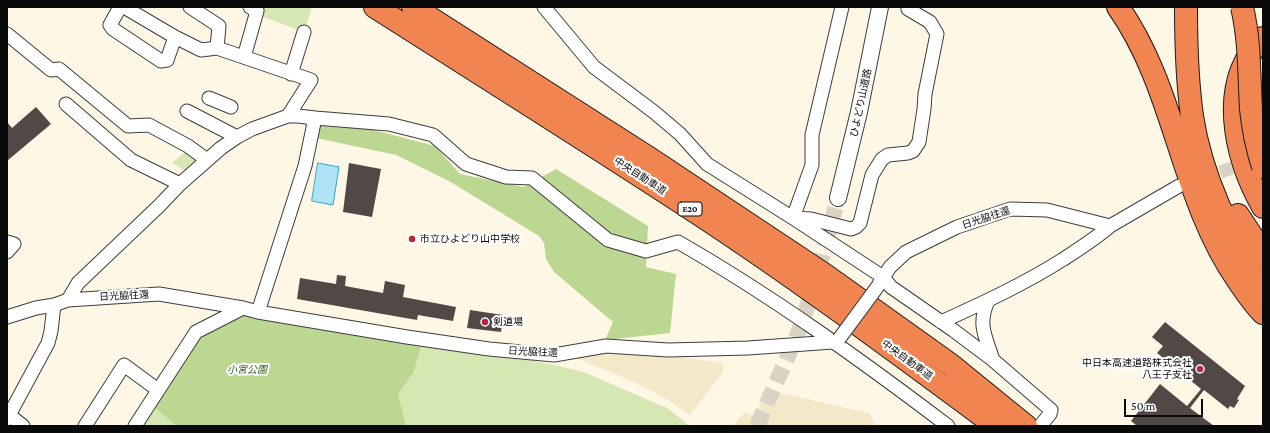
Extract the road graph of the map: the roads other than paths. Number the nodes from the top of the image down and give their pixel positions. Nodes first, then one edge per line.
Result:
1 (120, 7) edge
2 (124, 7) edge
3 (190, 7) edge
4 (250, 7) edge
5 (375, 7) edge
6 (412, 7) edge
7 (544, 7) edge
8 (842, 7) edge
9 (880, 7) edge
10 (908, 7) edge
11 (1118, 7) edge
12 (1186, 7) edge
13 (1196, 7) edge
14 (1242, 7) edge
15 (304, 32) dead end
16 (7, 34) edge
17 (175, 37) junction
18 (1263, 38) edge
19 (217, 48) junction
20 (244, 57) junction
21 (291, 74) junction
22 (220, 102) dead end
23 (66, 104) dead end
24 (187, 111) dead end
25 (288, 116) junction
26 (315, 118) junction
27 (209, 123) junction
28 (237, 137) junction
29 (207, 160) junction
30 (1263, 167) edge
31 (180, 184) junction
32 (1179, 186) dead end
33 (838, 198) tunnel mouth
34 (1263, 207) edge
35 (793, 218) junction
36 (1110, 226) junction
37 (7, 242) edge
38 (7, 252) edge
39 (1263, 253) edge
40 (880, 281) junction
41 (1263, 287) edge
42 (68, 300) junction
43 (988, 301) junction
44 (54, 305) junction
45 (243, 308) junction
46 (258, 312) junction
47 (1263, 313) edge
48 (7, 317) edge
49 (941, 322) junction
50 (836, 340) junction
51 (993, 360) junction
52 (158, 390) junction
53 (8, 417) edge
54 (23, 426) edge
55 (86, 426) edge
56 (135, 426) edge
57 (948, 426) edge
58 (996, 426) edge
59 (1026, 426) edge
60 (1040, 426) edge

1 - 17 street
2 - 17 street
3 - 19 street
4 - 20 street
5 - 58 highway, 中央自動車道 / E20
6 - 59 highway, 中央自動車道 / E20
7 - 35 street
8 - 35 street
9 - 33 street, ひよどり山道路
10 - 35 street
11 - 47 highway
12 - 41 highway
13 - 39 highway
14 - 30 highway, bridge
15 - 21 street
16 - 29 street
17 - 19 street
18 - 34 highway
19 - 20 street
20 - 21 street
21 - 25 street
22 - 27 street
23 - 31 street
24 - 27 street
25 - 26 street
25 - 28 street
26 - 46 street
26 - 50 street
27 - 28 street
28 - 29 street
29 - 31 street
31 - 42 street
32 - 36 street
35 - 40 street
36 - 40 street, 日光脇往還
36 - 43 street
37 - 38 street
40 - 49 street
40 - 50 street, 日光脇往還, bridge
42 - 44 street, 日光脇往還
42 - 45 street, 日光脇往還
43 - 49 street
43 - 51 street
44 - 48 street, 日光脇往還
44 - 53 street
45 - 46 street, 日光脇往還
45 - 52 street
46 - 50 street, 日光脇往還
49 - 51 street
50 - 57 street
51 - 60 street
52 - 55 street
52 - 56 street
53 - 54 street

